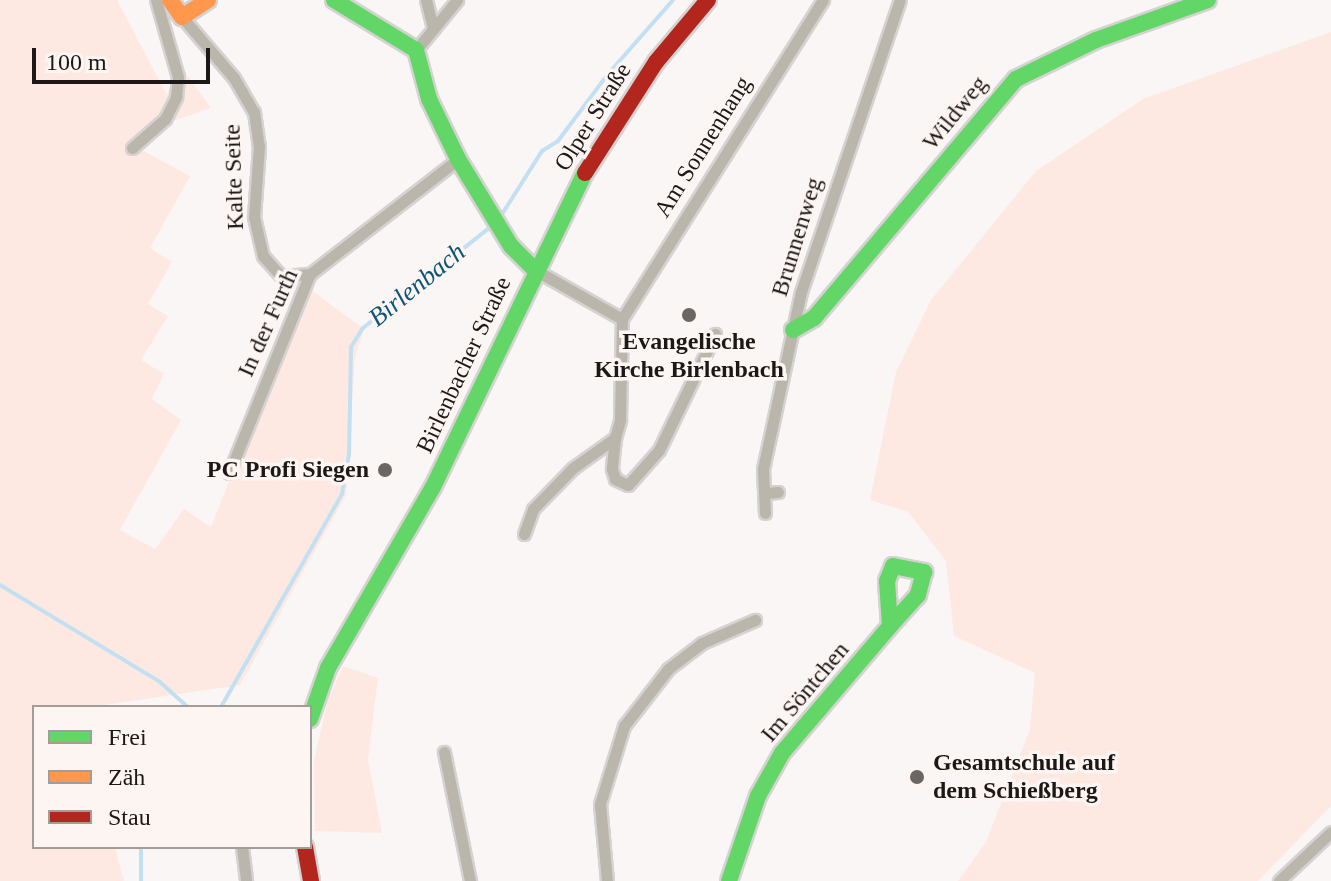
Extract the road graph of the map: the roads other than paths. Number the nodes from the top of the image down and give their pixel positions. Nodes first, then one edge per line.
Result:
1 (156, 0) edge
2 (170, 0) edge
3 (208, 0) edge
4 (334, 0) edge
5 (426, 0) edge
6 (457, 0) edge
7 (708, 0) edge
8 (823, 0) edge
9 (900, 0) edge
10 (1208, 0) edge
11 (182, 17) junction
12 (433, 29) junction
13 (416, 50) junction
14 (132, 148) dead end
15 (458, 159) junction
16 (535, 270) junction
17 (310, 274) junction
18 (622, 319) junction
19 (793, 330) junction
20 (715, 334) dead end
21 (615, 438) junction
22 (229, 473) dead end
23 (778, 492) dead end
24 (765, 493) junction
25 (765, 513) dead end
26 (524, 534) dead end
27 (755, 620) dead end
28 (890, 626) dead end
29 (312, 713) edge
30 (444, 752) dead end
31 (1331, 832) edge
32 (242, 849) edge
33 (305, 849) edge
34 (246, 881) edge
35 (311, 881) edge
36 (470, 881) edge
37 (607, 881) edge
38 (729, 881) edge
39 (1279, 881) edge

1 - 14 street
2 - 11 street
3 - 11 street
4 - 13 street
5 - 12 street
6 - 12 street
7 - 16 street, Olper Straße
8 - 18 street, Am Sonnenhang
9 - 19 street, Brunnenweg
10 - 19 street, Wildweg
11 - 17 street, Kalte Seite
12 - 13 street
13 - 15 street, Birlenbacher Straße
15 - 16 street, Birlenbacher Straße
15 - 17 street, In der Furth
16 - 18 street
16 - 29 street, Birlenbacher Straße
17 - 22 street, In der Furth
18 - 21 street
19 - 24 street, Brunnenweg
20 - 21 street
21 - 26 street
23 - 24 street
24 - 25 street, Brunnenweg
27 - 37 street
28 - 38 street, Im Söntchen
30 - 36 street
31 - 39 street
32 - 34 street
33 - 35 street

